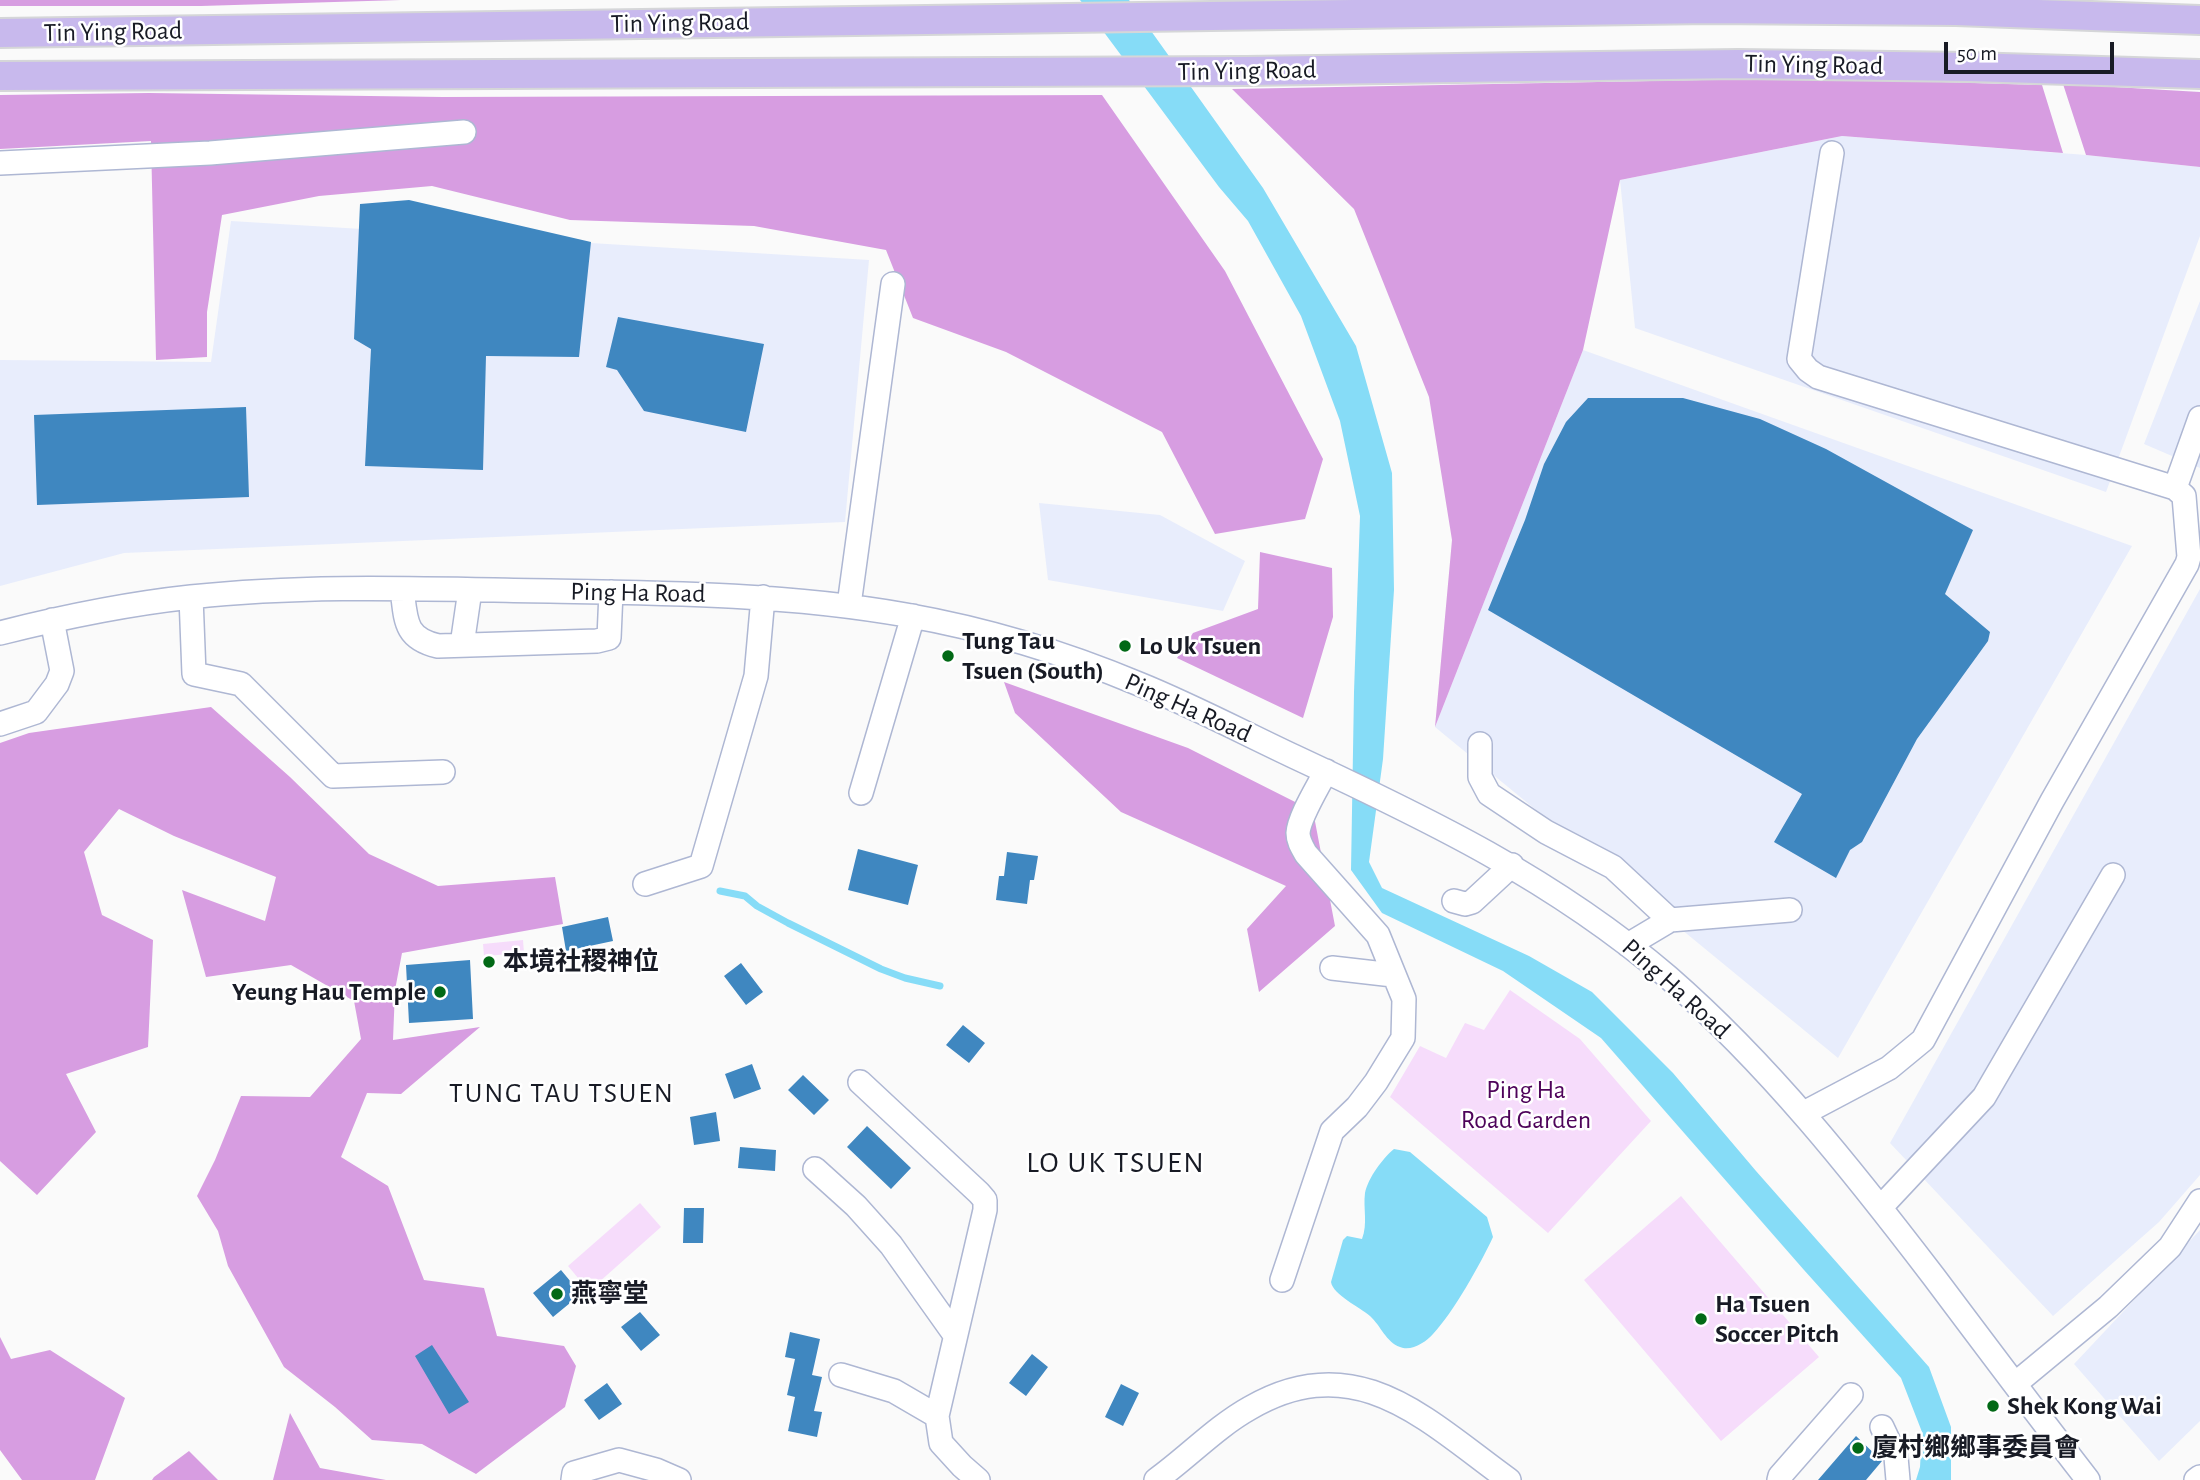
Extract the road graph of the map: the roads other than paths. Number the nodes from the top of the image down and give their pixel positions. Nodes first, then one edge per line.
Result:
1 (2200, 20) edge
2 (0, 33) edge
3 (2200, 74) edge
4 (0, 76) edge
5 (464, 132) dead end
6 (1832, 153) dead end
7 (0, 163) edge
8 (893, 284) dead end
9 (2200, 418) edge
10 (2175, 488) junction
11 (402, 589) junction
12 (470, 590) junction
13 (611, 592) junction
14 (191, 597) junction
15 (763, 597) junction
16 (849, 605) junction
17 (914, 616) junction
18 (52, 620) junction
19 (0, 633) edge
20 (462, 645) junction
21 (0, 724) edge
22 (1480, 744) dead end
23 (1326, 771) junction
24 (443, 772) dead end
25 (861, 793) dead end
26 (1512, 865) junction
27 (2113, 875) dead end
28 (645, 884) dead end
29 (1454, 901) dead end
30 (1790, 910) dead end
31 (1670, 920) junction
32 (1628, 945) junction
33 (1332, 968) dead end
34 (1394, 975) junction
35 (860, 1082) dead end
36 (1804, 1113) junction
37 (815, 1169) dead end
38 (2200, 1201) edge
39 (1881, 1207) junction
40 (1282, 1280) dead end
41 (955, 1335) junction
42 (841, 1375) dead end
43 (2015, 1384) junction
44 (1851, 1395) dead end
45 (937, 1416) junction
46 (1882, 1427) dead end
47 (573, 1480) edge
48 (679, 1480) edge
49 (978, 1480) edge
50 (1156, 1480) edge
51 (1509, 1480) edge
52 (1779, 1480) edge
53 (1898, 1480) edge
54 (2088, 1480) edge

1 - 2 main road, Tin Ying Road
3 - 4 main road, Tin Ying Road
5 - 7 street
6 - 10 street
8 - 16 street
9 - 10 street
10 - 36 street
11 - 12 street, Ping Ha Road
11 - 14 street, Ping Ha Road
11 - 20 street
12 - 13 street, Ping Ha Road
12 - 20 street
13 - 15 street, Ping Ha Road
13 - 20 street
14 - 18 street, Ping Ha Road
14 - 24 street
15 - 16 street, Ping Ha Road
15 - 28 street
16 - 17 street, Ping Ha Road
17 - 23 street, Ping Ha Road
17 - 25 street
18 - 19 street, Ping Ha Road
18 - 21 street
22 - 31 street
23 - 26 street, Ping Ha Road
23 - 34 street
26 - 29 street
26 - 32 street, Ping Ha Road
27 - 39 street
30 - 31 street
31 - 32 street
32 - 36 street, Ping Ha Road
33 - 34 street
34 - 40 street
35 - 41 street
36 - 39 street, Ping Ha Road
37 - 41 street
38 - 43 street
39 - 43 street, Ping Ha Road
41 - 45 street
42 - 45 street
43 - 54 street, Ping Ha Road
44 - 52 street
45 - 49 street
46 - 53 street
47 - 48 street
50 - 51 street

